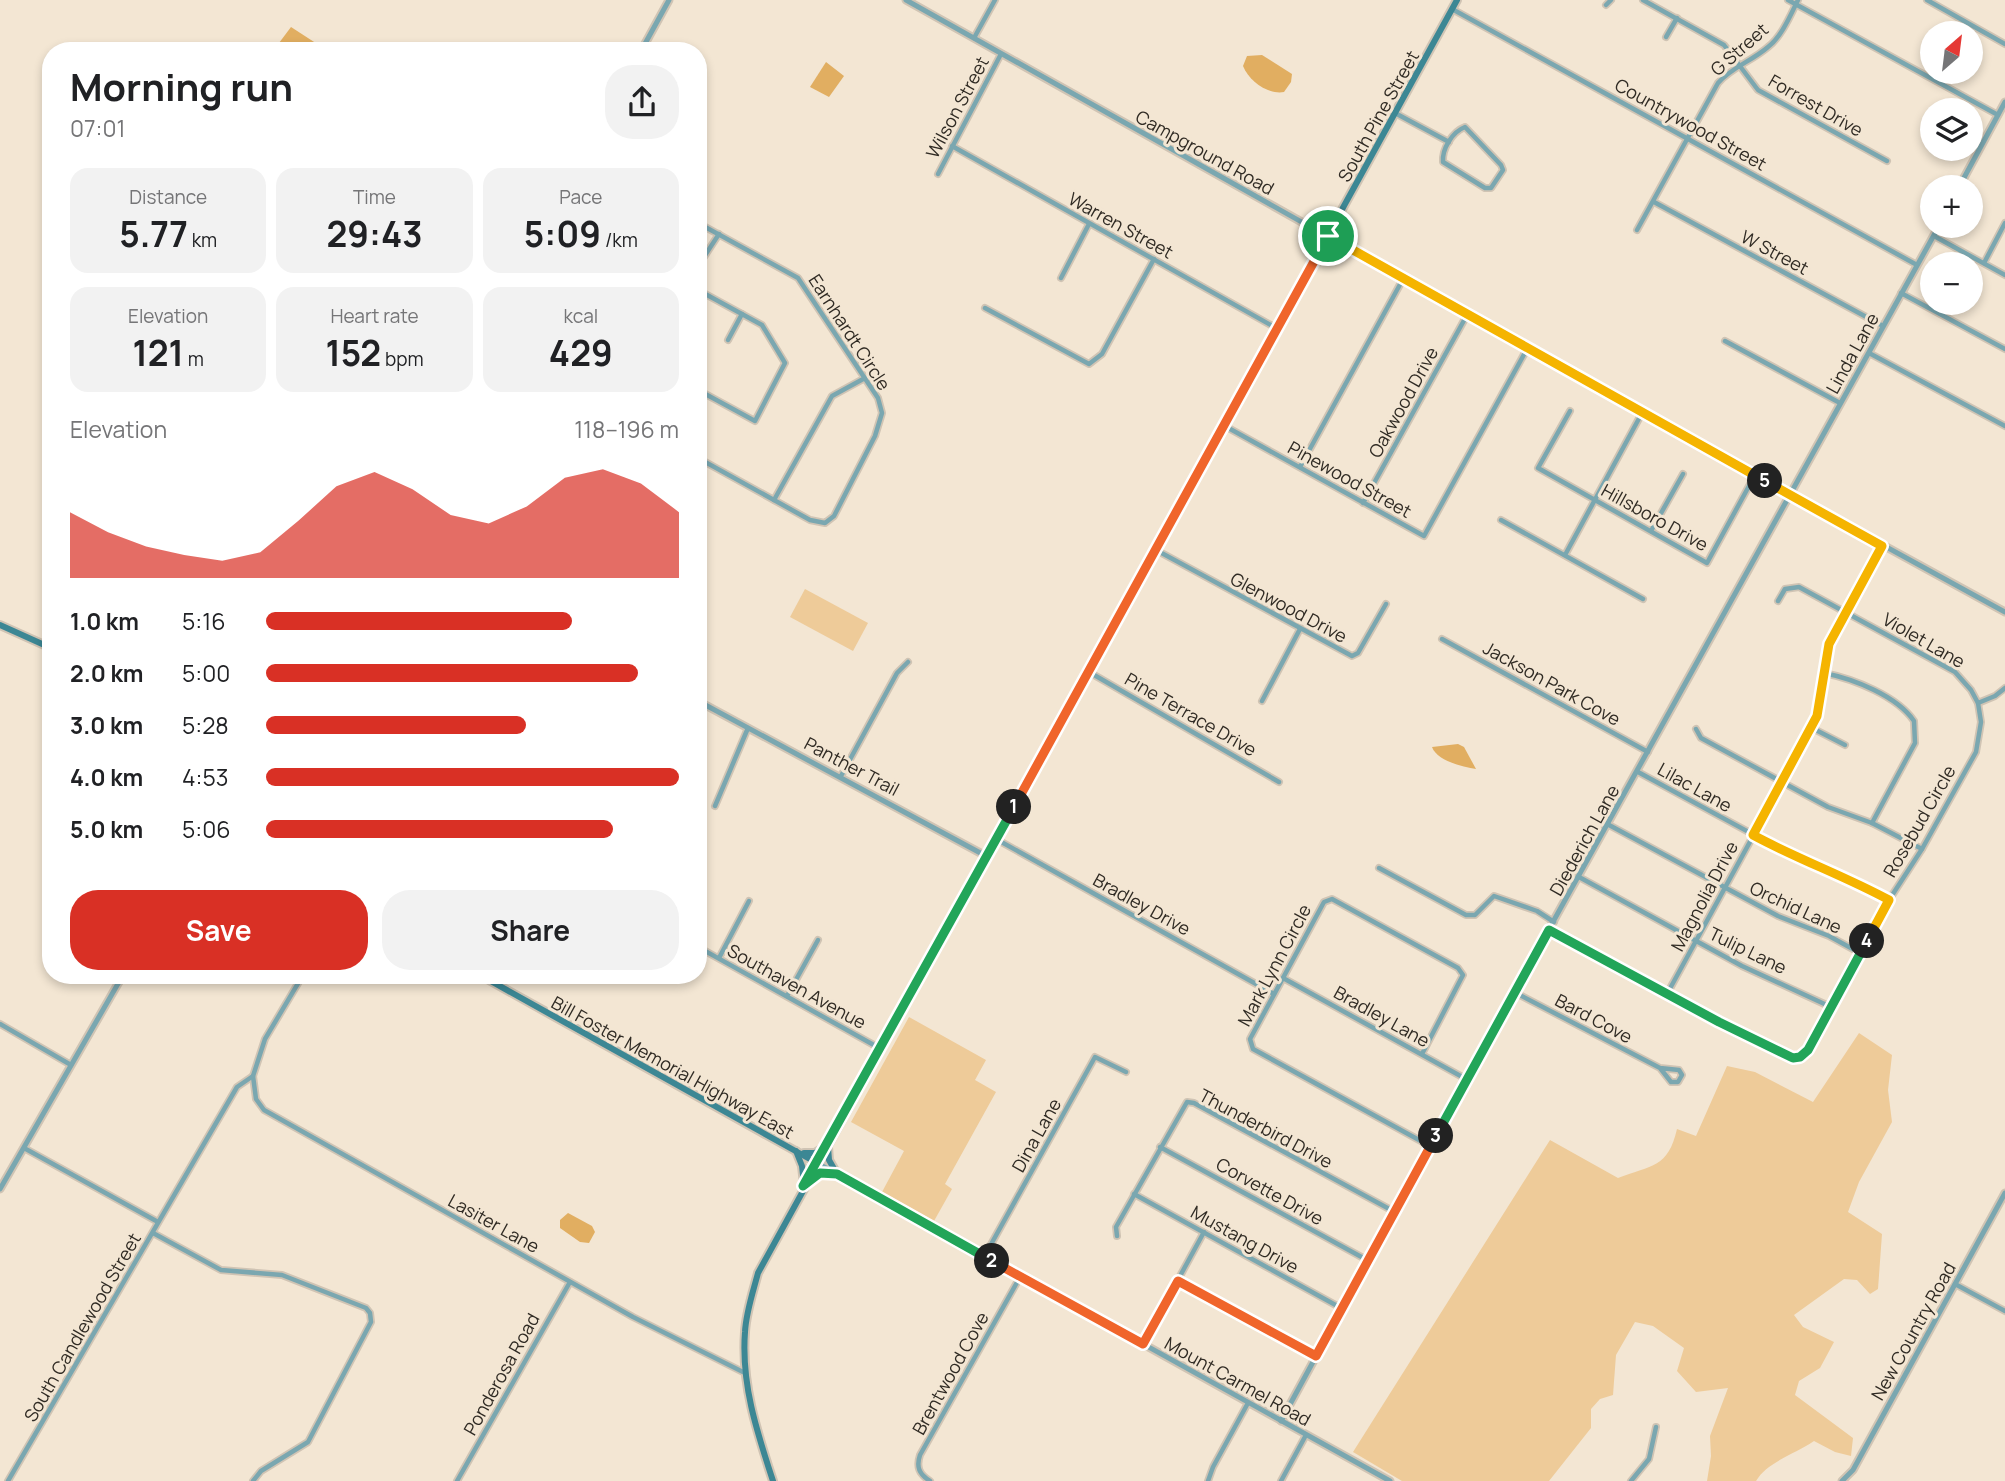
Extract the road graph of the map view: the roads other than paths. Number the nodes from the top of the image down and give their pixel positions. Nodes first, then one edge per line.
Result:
1 (669, 0) edge
2 (906, 0) edge
3 (995, 0) edge
4 (1611, 0) edge
5 (1643, 0) edge
6 (1788, 0) edge
7 (1927, 0) edge
8 (1798, 1) edge
9 (1453, 3) edge
10 (1606, 5) dead end
11 (1677, 18) junction
12 (1666, 37) dead end
13 (974, 38) junction
14 (646, 42) edge
15 (2005, 44) edge
16 (1001, 54) junction
17 (1740, 65) junction
18 (2005, 102) edge
19 (1395, 113) junction
20 (1998, 115) junction
21 (1688, 138) junction
22 (1449, 142) junction
23 (951, 146) junction
24 (1887, 161) dead end
25 (938, 174) dead end
26 (1966, 175) edge
27 (1654, 202) junction
28 (2005, 223) edge
29 (1089, 224) junction
30 (707, 228) edge
31 (1637, 230) dead end
32 (719, 234) junction
33 (1328, 236) junction
34 (1933, 238) edge
35 (1938, 238) edge
36 (707, 252) edge
37 (1154, 259) junction
38 (1984, 263) junction
39 (1917, 265) junction
40 (2005, 275) edge
41 (1061, 278) dead end
42 (1403, 279) junction
43 (1901, 293) junction
44 (707, 294) edge
45 (985, 308) dead end
46 (743, 314) junction
47 (1466, 315) junction
48 (1883, 326) junction
49 (1276, 328) junction
50 (728, 340) dead end
51 (1725, 341) dead end
52 (1527, 349) junction
53 (2005, 349) edge
54 (1869, 353) junction
55 (865, 378) junction
56 (707, 395) edge
57 (1840, 403) junction
58 (1570, 411) dead end
59 (1642, 413) junction
60 (1223, 425) junction
61 (2005, 426) edge
62 (707, 462) edge
63 (1300, 467) junction
64 (1683, 474) dead end
65 (1755, 475) junction
66 (1790, 495) junction
67 (774, 500) junction
68 (1595, 500) junction
69 (1363, 503) junction
70 (1501, 520) dead end
71 (1651, 531) junction
72 (1882, 546) junction
73 (1156, 550) junction
74 (1565, 555) junction
75 (1643, 599) dead end
76 (1778, 601) dead end
77 (1387, 604) dead end
78 (1845, 612) junction
79 (2005, 612) edge
80 (0, 625) edge
81 (1300, 629) junction
82 (1443, 639) dead end
83 (42, 644) edge
84 (908, 662) dead end
85 (1089, 672) junction
86 (1824, 673) junction
87 (2005, 688) edge
88 (1262, 701) dead end
89 (1978, 703) junction
90 (707, 704) edge
91 (748, 727) junction
92 (1812, 728) junction
93 (1696, 729) dead end
94 (1845, 746) dead end
95 (1648, 752) junction
96 (1638, 772) junction
97 (841, 776) junction
98 (1783, 781) junction
99 (1279, 782) dead end
100 (715, 806) dead end
101 (1872, 823) junction
102 (1609, 825) junction
103 (1753, 835) junction
104 (996, 839) junction
105 (1922, 849) junction
106 (986, 856) junction
107 (1379, 868) dead end
108 (1580, 877) junction
109 (1724, 888) junction
110 (1889, 900) junction
111 (749, 901) dead end
112 (1554, 922) junction
113 (1549, 930) junction
114 (818, 940) dead end
115 (1696, 941) junction
116 (707, 952) edge
117 (1860, 953) junction
118 (719, 958) junction
119 (1283, 978) junction
120 (118, 984) edge
121 (298, 984) edge
122 (496, 984) edge
123 (1514, 992) junction
124 (1274, 994) junction
125 (1667, 994) junction
126 (787, 996) junction
127 (1831, 1007) junction
128 (0, 1024) edge
129 (881, 1049) junction
130 (1422, 1054) junction
131 (72, 1066) junction
132 (1660, 1068) junction
133 (1126, 1072) dead end
134 (253, 1076) junction
135 (1466, 1079) junction
136 (828, 1144) junction
137 (1430, 1146) junction
138 (1160, 1147) junction
139 (24, 1148) junction
140 (796, 1151) junction
141 (817, 1163) junction
142 (837, 1174) junction
143 (803, 1186) junction
144 (0, 1189) edge
145 (2005, 1193) edge
146 (1135, 1194) junction
147 (1393, 1212) junction
148 (158, 1222) junction
149 (1204, 1232) junction
150 (153, 1233) junction
151 (1117, 1236) dead end
152 (984, 1257) junction
153 (1367, 1260) junction
154 (1020, 1277) junction
155 (1178, 1281) junction
156 (570, 1282) junction
157 (1955, 1284) junction
158 (1341, 1308) junction
159 (2005, 1311) edge
160 (1143, 1344) junction
161 (1316, 1356) junction
162 (745, 1373) junction
163 (1248, 1403) junction
164 (1281, 1421) junction
165 (1656, 1427) dead end
166 (1306, 1435) junction
167 (8, 1481) edge
168 (253, 1481) edge
169 (457, 1481) edge
170 (773, 1481) edge
171 (930, 1481) edge
172 (1208, 1481) edge
173 (1281, 1481) edge
174 (1390, 1481) edge
175 (1630, 1481) edge
176 (1842, 1481) edge

1 - 14 street
2 - 13 street, Campground Road
3 - 13 street
4 - 10 street
5 - 11 street, Forrest Drive
6 - 8 street
7 - 15 street
8 - 17 street, G Street
8 - 20 street
9 - 19 main road, South Pine Street
9 - 21 street, Countrywood Street
11 - 12 street
11 - 17 street, Forrest Drive
13 - 16 street, Campground Road
16 - 23 street, Wilson Street
16 - 33 street, Campground Road
17 - 21 street, G Street
17 - 24 street, Forrest Drive
18 - 20 street
19 - 22 street
19 - 33 main road, South Pine Street
20 - 26 street
21 - 27 street, G Street
21 - 39 street, Countrywood Street
22 - 22 street
23 - 25 street, Wilson Street
23 - 29 street, Warren Street
27 - 31 street, G Street
27 - 48 street, W Street
28 - 38 street
29 - 37 street, Warren Street
29 - 41 street
30 - 32 street, Earnhardt Circle
32 - 36 street
32 - 55 street, Earnhardt Circle
33 - 42 street, Campground Road
33 - 49 main road, South Pine Street
34 - 39 street, Linda Lane
35 - 38 street
37 - 45 street
37 - 49 street, Warren Street
38 - 40 street
39 - 43 street, Linda Lane
42 - 47 street, Campground Road
42 - 63 street
43 - 48 street, Linda Lane
43 - 53 street
44 - 46 street
46 - 50 street
46 - 56 street
47 - 52 street, Campground Road
47 - 69 street, Oakwood Drive
48 - 54 street, Linda Lane
49 - 60 main road, South Pine Street
51 - 57 street
52 - 59 street, Campground Road
52 - 69 street, Pinewood Street
54 - 57 street, Linda Lane
54 - 61 street
55 - 67 street
55 - 67 street, Earnhardt Circle
57 - 66 street, Linda Lane
58 - 68 street, Hillsboro Drive
59 - 65 street, Campground Road
59 - 68 street
60 - 63 street, Pinewood Street
60 - 73 main road, South Pine Street
62 - 67 street, Earnhardt Circle
63 - 69 street, Pinewood Street
64 - 71 street
65 - 66 street, Campground Road
65 - 71 street, Hillsboro Drive
66 - 72 street, Campground Road
66 - 95 street, Diederich Lane
68 - 71 street, Hillsboro Drive
68 - 74 street
70 - 74 street
72 - 78 street, Magnolia Drive
72 - 79 street, Campground Road
73 - 81 street, Glenwood Drive
73 - 85 main road, South Pine Street
74 - 75 street
76 - 78 street, Violet Lane
77 - 81 street, Glenwood Drive
78 - 86 street, Magnolia Drive
78 - 89 street, Violet Lane
80 - 83 main road
81 - 88 street
82 - 95 street, Jackson Park Cove
84 - 97 street
85 - 99 street, Pine Terrace Drive
85 - 104 main road, South Pine Street
86 - 92 street, Magnolia Drive
86 - 101 street
87 - 89 street
89 - 105 street, Rosebud Circle
90 - 91 street, Panther Trail
91 - 97 street, Panther Trail
91 - 100 street
92 - 94 street
92 - 98 street, Magnolia Drive
93 - 98 street
95 - 96 street, Diederich Lane
96 - 102 street, Diederich Lane
96 - 103 street, Lilac Lane
97 - 106 street, Panther Trail
98 - 101 street
98 - 103 street, Magnolia Drive
101 - 105 street
102 - 108 street, Diederich Lane
102 - 109 street, Orchid Lane
103 - 109 street, Magnolia Drive
103 - 110 street, Lilac Lane
104 - 106 main road, South Pine Street
104 - 124 street, Bradley Drive
105 - 110 street, Rosebud Circle
106 - 129 main road, South Pine Street
107 - 112 street
108 - 112 street, Diederich Lane
108 - 115 street, Tulip Lane
109 - 115 street, Magnolia Drive
109 - 117 street, Orchid Lane
110 - 117 street, Rosebud Circle
111 - 118 street
112 - 113 street, Diederich Lane
113 - 123 street, Diederich Lane
113 - 125 street, Rosebud Circle
114 - 126 street
115 - 125 street, Magnolia Drive
115 - 127 street, Tulip Lane
116 - 118 street, Southaven Avenue
117 - 127 street, Rosebud Circle
118 - 126 street, Southaven Avenue
119 - 124 street, Mark Lynn Circle
119 - 130 street, Bradley Lane
119 - 130 street, Mark Lynn Circle
120 - 131 street
121 - 134 street
122 - 140 main road, Bill Foster Memorial Highway East
123 - 132 street, Bard Cove
123 - 135 street, Diederich Lane
124 - 137 street, Mark Lynn Circle
125 - 127 street, Rosebud Circle
126 - 129 street, Southaven Avenue
128 - 131 street
129 - 136 main road, South Pine Street
130 - 135 street, Bradley Lane
131 - 139 street
132 - 132 street, Bard Cove
133 - 152 street, Dina Lane
134 - 148 street, South Candlewood Street
134 - 156 street, Lasiter Lane
135 - 137 street, Diederich Lane
136 - 140 main road
136 - 141 main road, South Pine Street
136 - 142 main road
137 - 147 street, Diederich Lane
138 - 146 street, Thunderbird Drive
138 - 147 street, Thunderbird Drive
138 - 153 street, Corvette Drive
139 - 144 street
139 - 148 street
140 - 141 main road, Bill Foster Memorial Highway East
140 - 143 main road
141 - 142 street, Mount Carmel Road
141 - 143 main road, South Pine Street
142 - 143 main road
142 - 152 street, Mount Carmel Road
143 - 162 main road, South Pine Street
145 - 157 street, New Country Road
146 - 149 street, Mustang Drive
146 - 151 street, Thunderbird Drive
147 - 153 street, Diederich Lane
148 - 150 street, South Candlewood Street
149 - 155 street
149 - 158 street, Mustang Drive
150 - 167 street, South Candlewood Street
150 - 168 street
152 - 154 street, Mount Carmel Road
153 - 158 street, Diederich Lane
154 - 160 street, Mount Carmel Road
154 - 171 street, Brentwood Cove
155 - 160 street
155 - 161 street
156 - 162 street, Lasiter Lane
156 - 169 street, Ponderosa Road
157 - 159 street
157 - 176 street, New Country Road
158 - 161 street, Diederich Lane
160 - 163 street, Mount Carmel Road
161 - 164 street, Diederich Lane
162 - 170 main road, South Pine Street
163 - 164 street, Mount Carmel Road
163 - 172 street
164 - 166 street, Mount Carmel Road
165 - 175 street
166 - 173 street
166 - 174 street, Mount Carmel Road

